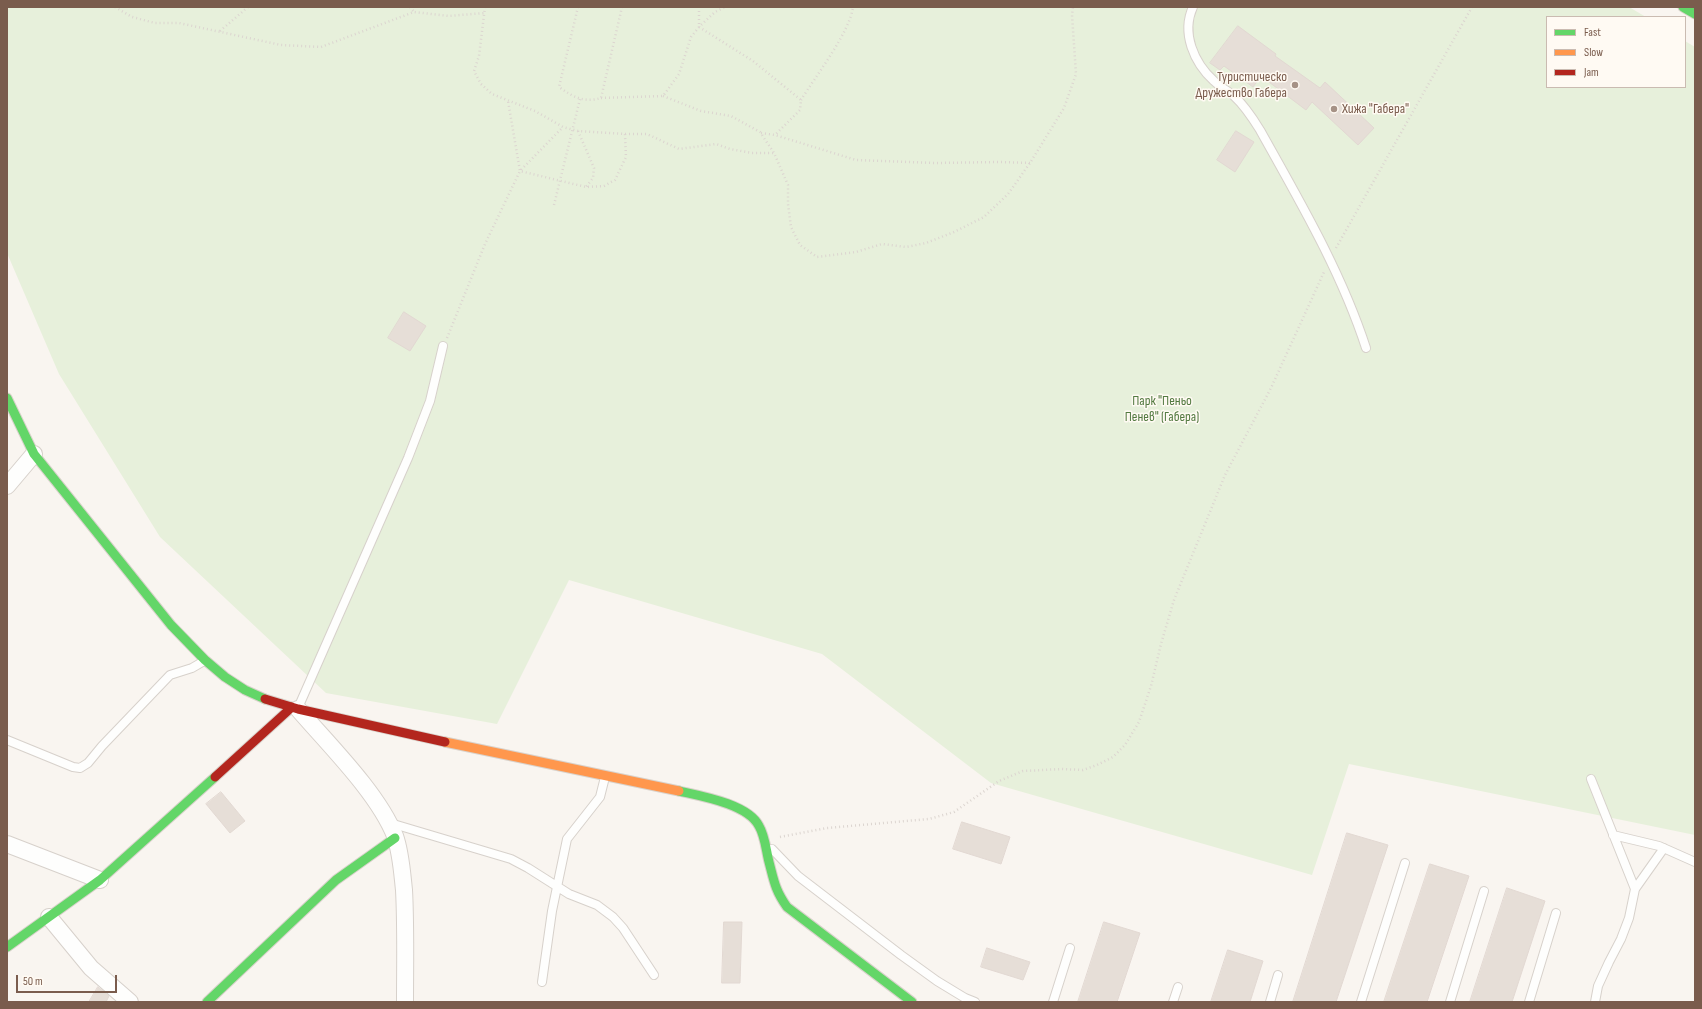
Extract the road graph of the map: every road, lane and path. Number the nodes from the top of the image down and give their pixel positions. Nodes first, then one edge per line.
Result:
1 (115, 7) edge
2 (248, 7) edge
3 (410, 7) edge
4 (485, 7) edge
5 (578, 7) edge
6 (622, 7) edge
7 (699, 7) edge
8 (725, 7) edge
9 (853, 7) edge
10 (1073, 7) edge
11 (1193, 7) edge
12 (1472, 7) edge
13 (1683, 7) edge
14 (414, 12) junction
15 (484, 13) junction
16 (1695, 14) edge
17 (699, 27) junction
18 (220, 31) junction
19 (663, 96) junction
20 (601, 98) junction
21 (580, 99) junction
22 (801, 100) junction
23 (508, 101) junction
24 (563, 128) junction
25 (572, 130) junction
26 (578, 131) junction
27 (760, 132) junction
28 (625, 134) junction
29 (775, 135) junction
30 (774, 153) junction
31 (1030, 163) junction
32 (520, 172) junction
33 (560, 181) junction
34 (586, 187) junction
35 (554, 205) dead end
36 (1329, 260) junction
37 (443, 346) joint
38 (1366, 348) dead end
39 (7, 398) edge
40 (34, 454) junction
41 (7, 486) edge
42 (205, 660) junction
43 (295, 708) junction
44 (7, 740) edge
45 (606, 776) junction
46 (1591, 779) dead end
47 (389, 823) junction
48 (1613, 835) junction
49 (395, 838) junction
50 (764, 840) junction
51 (7, 844) edge
52 (1664, 848) junction
53 (1695, 862) edge
54 (1405, 863) dead end
55 (100, 880) junction
56 (558, 888) junction
57 (1635, 888) junction
58 (1484, 891) dead end
59 (1556, 913) dead end
60 (49, 917) junction
61 (7, 947) edge
62 (1070, 948) dead end
63 (654, 974) dead end
64 (1278, 975) dead end
65 (542, 982) dead end
66 (1178, 987) dead end
67 (896, 996) edge
68 (130, 1002) edge
69 (207, 1002) edge
70 (405, 1002) edge
71 (912, 1002) edge
72 (975, 1002) edge
73 (1053, 1002) edge
74 (1173, 1002) edge
75 (1270, 1002) edge
76 (1361, 1002) edge
77 (1450, 1002) edge
78 (1529, 1002) edge
79 (1595, 1002) edge

1 - 18 path
2 - 18 path
3 - 14 path
4 - 15 path
5 - 21 path
6 - 20 path
7 - 17 path
8 - 17 path
9 - 22 path
10 - 31 path
11 - 36 lane
12 - 36 path
13 - 16 street
14 - 15 path
14 - 18 path
15 - 23 path
17 - 19 path
17 - 22 path
19 - 20 path
19 - 27 path
20 - 21 path
21 - 25 path
22 - 29 path
23 - 24 path
23 - 32 path
24 - 25 path
24 - 32 path
25 - 26 path
25 - 33 path
26 - 28 path
26 - 34 path
27 - 29 path
27 - 30 path
28 - 30 path
28 - 34 path
29 - 31 path
30 - 31 path
32 - 33 path
32 - 37 path
33 - 34 path
33 - 35 path
36 - 38 lane
36 - 50 path
37 - 43 lane
39 - 40 street
40 - 41 street
40 - 42 street
42 - 43 street
42 - 44 lane
43 - 45 street
43 - 47 street
43 - 55 street
45 - 50 street
45 - 56 lane
46 - 48 lane
47 - 49 street
47 - 56 lane
48 - 52 lane
48 - 57 lane
49 - 69 street
49 - 70 street
50 - 67 street
50 - 72 lane
51 - 55 street
52 - 53 lane
52 - 57 lane
54 - 76 lane
55 - 60 street
56 - 63 lane
56 - 65 lane
57 - 79 lane
58 - 77 lane
59 - 78 lane
60 - 61 street
60 - 68 street
62 - 73 lane
64 - 75 lane
66 - 74 lane
67 - 71 street

